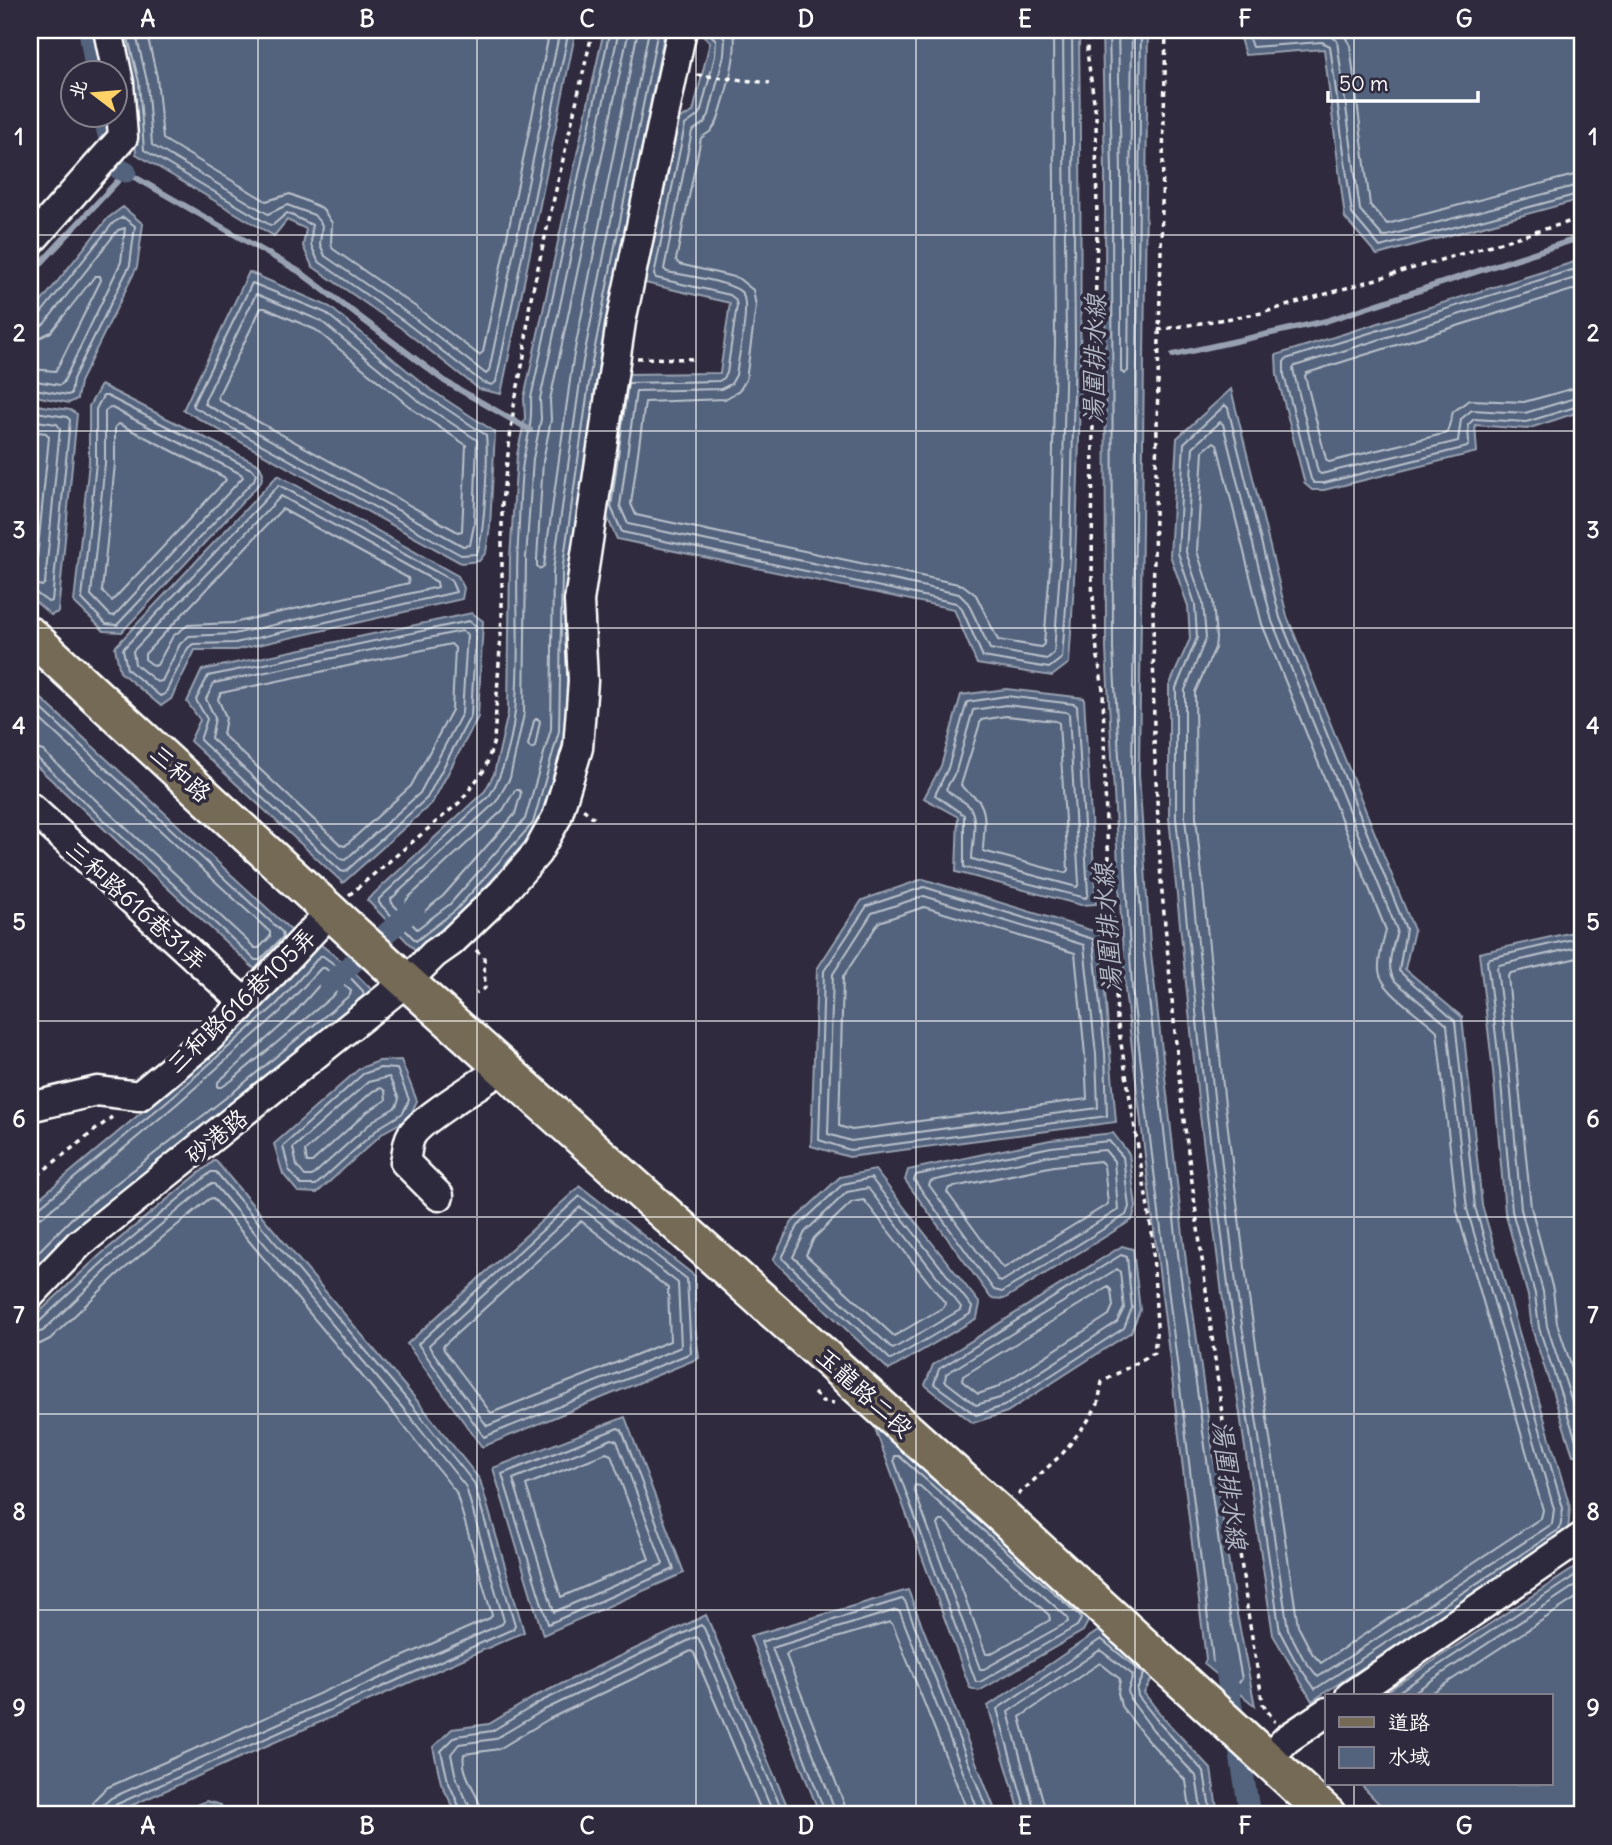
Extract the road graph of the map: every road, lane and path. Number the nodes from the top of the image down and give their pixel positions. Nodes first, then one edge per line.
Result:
1 (107, 30) edge
2 (593, 30) edge
3 (682, 30) edge
4 (1088, 30) edge
5 (1166, 30) edge
6 (674, 73) junction
7 (771, 83) dead end
8 (1582, 218) edge
9 (30, 242) edge
10 (1158, 330) junction
11 (614, 358) junction
12 (697, 359) dead end
13 (30, 635) edge
14 (30, 807) edge
15 (330, 912) junction
16 (460, 933) junction
17 (402, 977) junction
18 (476, 993) dead end
19 (245, 1003) junction
20 (503, 1068) junction
21 (139, 1096) junction
22 (30, 1107) edge
23 (30, 1181) edge
24 (439, 1196) dead end
25 (30, 1295) edge
26 (999, 1513) junction
27 (1582, 1537) edge
28 (1353, 1694) edge
29 (1325, 1713) edge
30 (1277, 1749) junction
31 (1328, 1815) edge

1 - 9 street
2 - 15 path
3 - 6 street, 砂港路
4 - 26 path
5 - 10 path
6 - 7 path
6 - 11 street, 砂港路
8 - 10 path
10 - 30 path
11 - 12 path
11 - 16 street, 砂港路
13 - 15 main road, 三和路
14 - 19 street, 三和路616巷31弄
15 - 17 main road, 三和路
15 - 19 street, 三和路616巷105弄
16 - 17 street, 砂港路
16 - 18 path
17 - 20 main road, 玉龍路二段
17 - 25 street, 砂港路
19 - 21 street, 三和路616巷105弄
20 - 24 street
20 - 26 main road, 玉龍路二段
21 - 22 street
21 - 23 path
26 - 30 main road, 玉龍路二段
27 - 28 street
29 - 30 street
30 - 31 main road, 玉龍路二段

